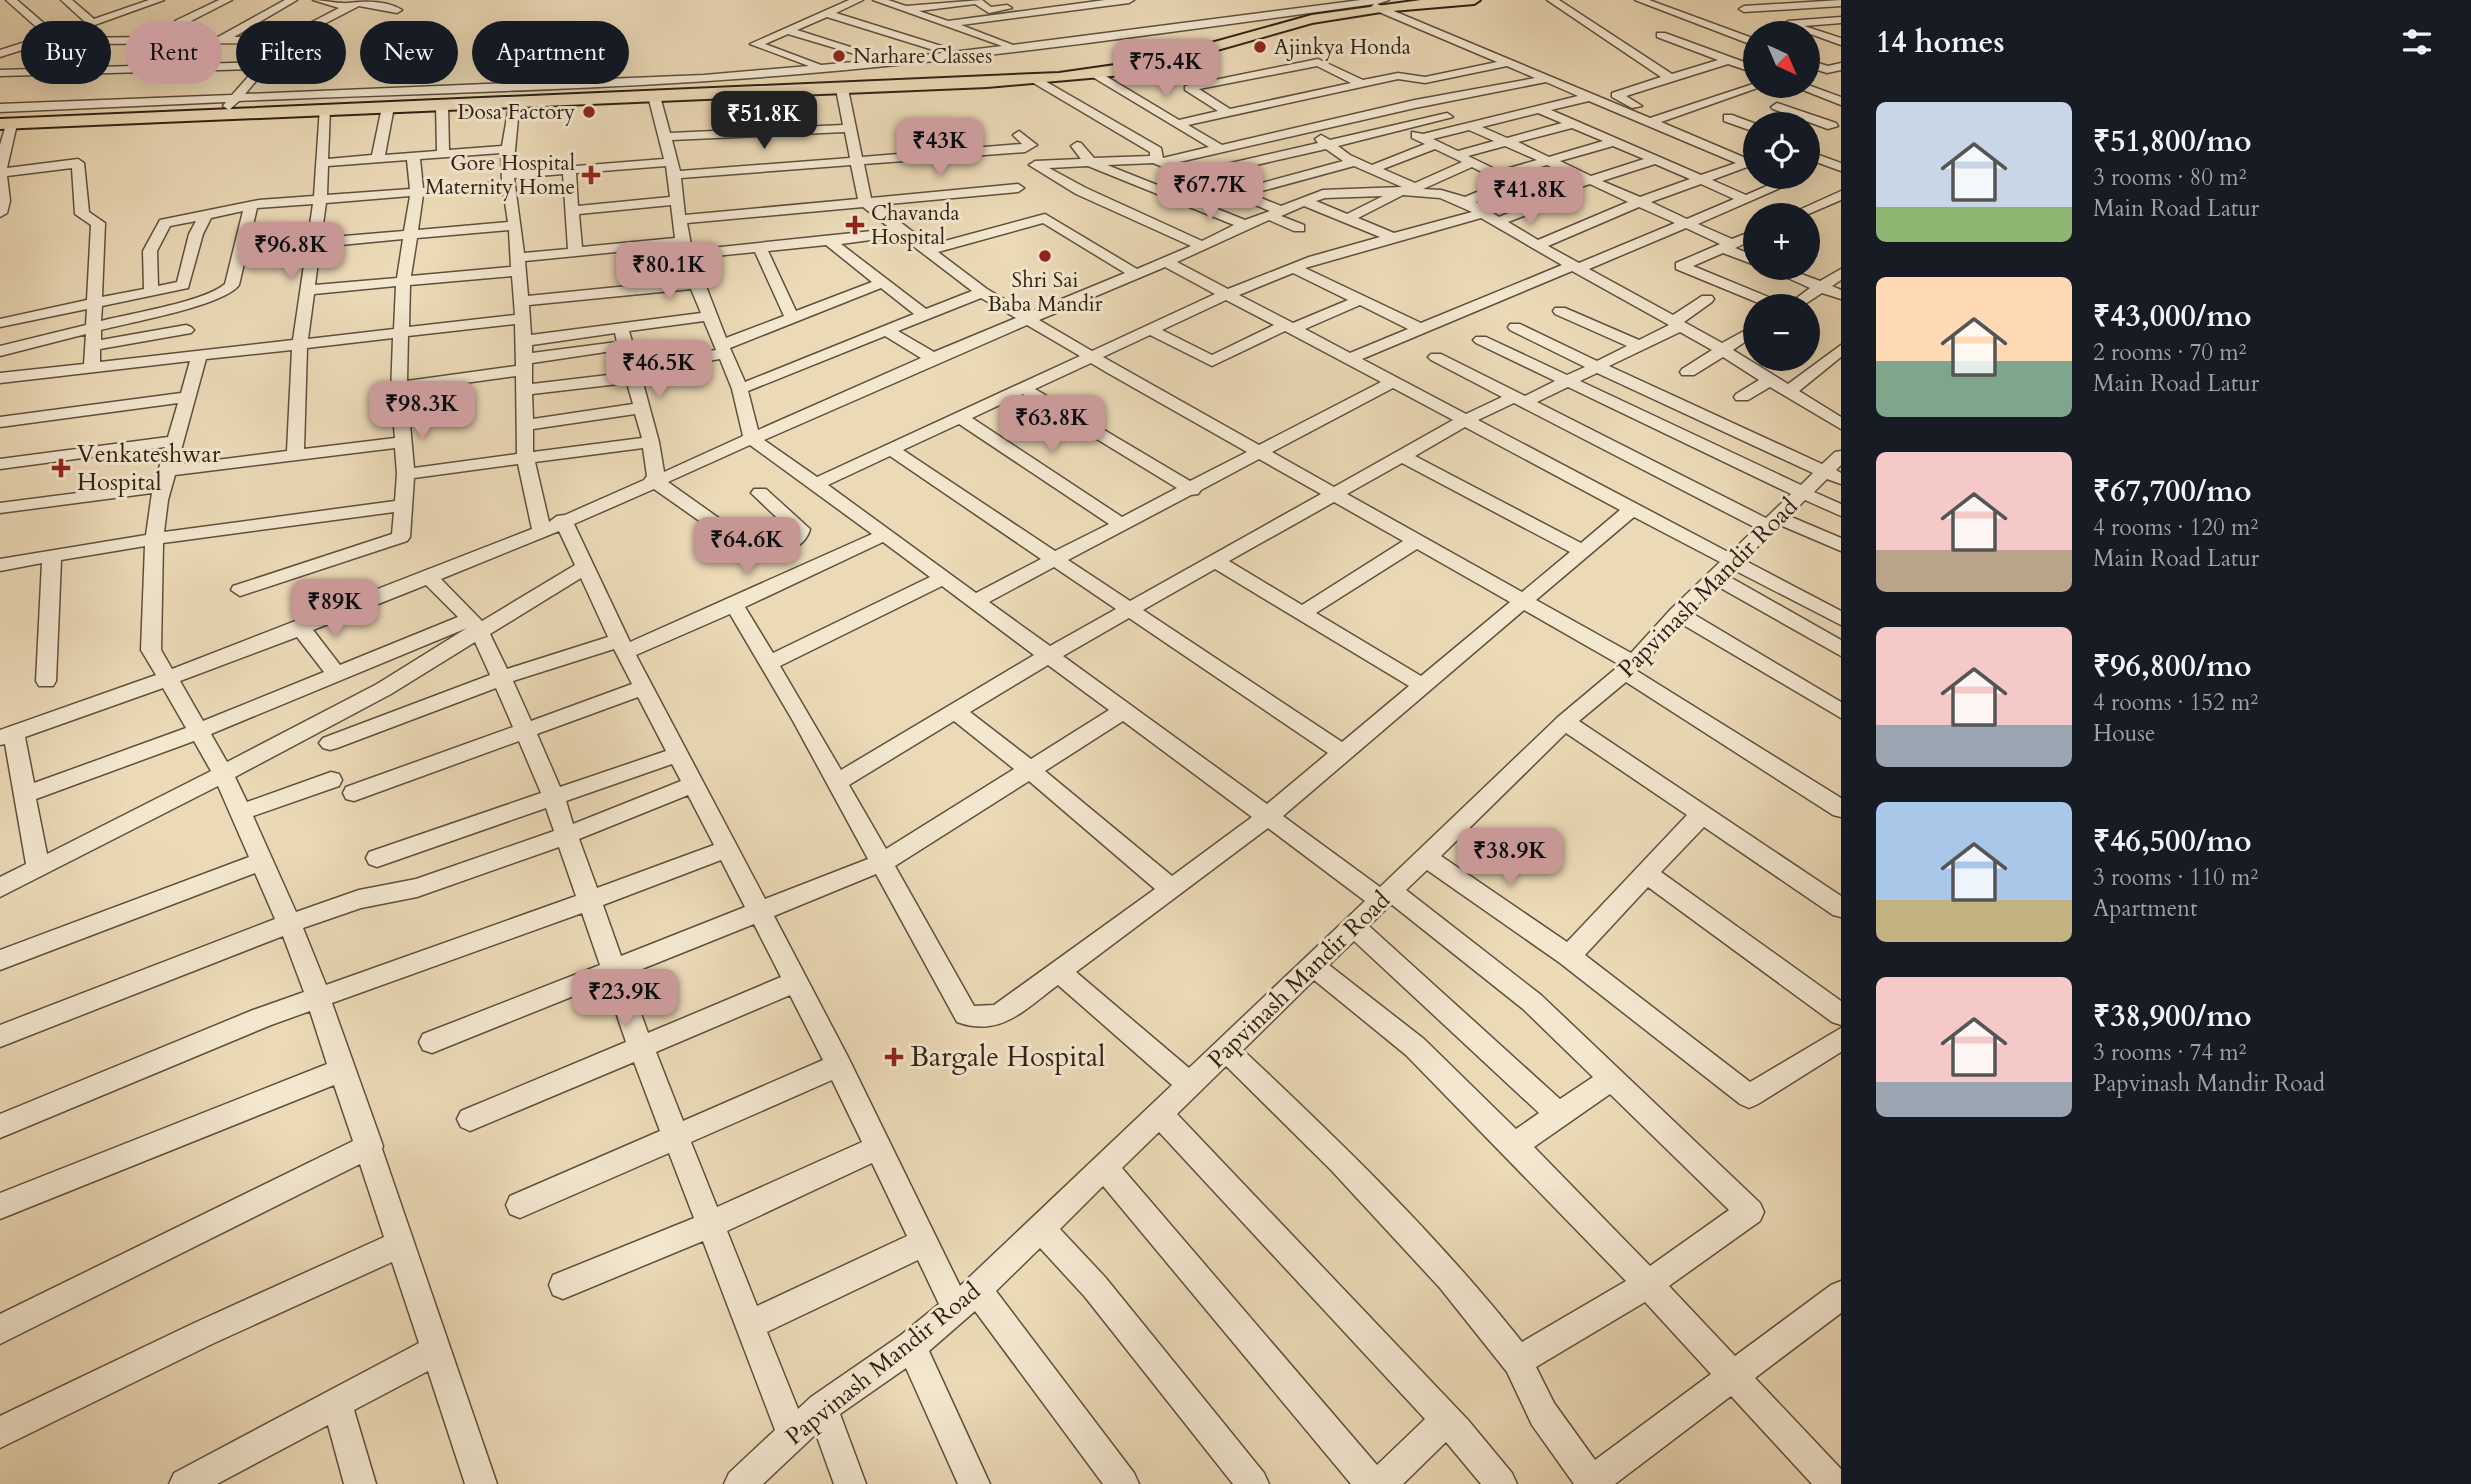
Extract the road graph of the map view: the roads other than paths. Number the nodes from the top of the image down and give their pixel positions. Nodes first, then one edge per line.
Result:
1 (10, 0) edge
2 (66, 0) edge
3 (227, 0) edge
4 (292, 0) edge
5 (318, 0) edge
6 (859, 0) edge
7 (1129, 0) edge
8 (1292, 0) edge
9 (1343, 0) edge
10 (1405, 0) edge
11 (1474, 0) edge
12 (1552, 0) edge
13 (1640, 0) edge
14 (1835, 0) edge
15 (153, 1) edge
16 (1423, 1) edge
17 (356, 3) edge
18 (890, 3) edge
19 (1370, 3) edge
20 (1841, 3) edge
21 (1005, 4) edge
22 (1070, 8) junction
23 (397, 10) dead end
24 (1264, 10) junction
25 (199, 13) junction
26 (263, 14) junction
27 (828, 14) junction
28 (1019, 15) junction
29 (80, 17) junction
30 (1141, 19) dead end
31 (1841, 20) edge
32 (42, 21) edge
33 (73, 21) edge
34 (183, 21) edge
35 (296, 21) edge
36 (324, 21) edge
37 (1779, 21) edge
38 (1820, 22) edge
39 (946, 24) junction
40 (1094, 26) junction
41 (1455, 26) dead end
42 (876, 29) junction
43 (787, 30) junction
44 (865, 34) dead end
45 (1661, 35) dead end
46 (1820, 35) edge
47 (1045, 36) junction
48 (222, 39) edge
49 (1743, 39) edge
50 (853, 40) dead end
51 (993, 40) junction
52 (1839, 40) edge
53 (842, 45) junction
54 (1008, 45) junction
55 (21, 47) edge
56 (943, 50) junction
57 (0, 54) edge
58 (880, 58) junction
59 (1342, 59) dead end
60 (1729, 60) junction
61 (1318, 62) junction
62 (1505, 62) junction
63 (810, 63) junction
64 (1743, 65) edge
65 (236, 66) edge
66 (1841, 66) edge
67 (1820, 67) edge
68 (1284, 69) junction
69 (1364, 69) dead end
70 (1827, 70) junction
71 (0, 73) edge
72 (1095, 74) junction
73 (1841, 75) edge
74 (681, 76) junction
75 (1670, 78) junction
76 (1034, 79) junction
77 (1387, 79) junction
78 (1545, 79) junction
79 (1227, 80) junction
80 (247, 84) edge
81 (1363, 84) junction
82 (842, 89) junction
83 (1329, 91) junction
84 (1743, 92) edge
85 (1820, 94) edge
86 (654, 96) junction
87 (1589, 97) junction
88 (0, 98) edge
89 (516, 100) junction
90 (234, 101) junction
91 (1841, 101) edge
92 (1140, 103) junction
93 (442, 104) junction
94 (1269, 104) junction
95 (0, 106) edge
96 (388, 107) junction
97 (1777, 107) dead end
98 (1539, 109) junction
99 (324, 110) junction
100 (1625, 112) junction
101 (1091, 113) junction
102 (1227, 113) junction
103 (1447, 117) dead end
104 (1728, 118) dead end
105 (4, 122) edge
106 (1176, 124) junction
107 (1666, 124) junction
108 (1743, 124) edge
109 (1836, 124) edge
110 (1575, 125) junction
111 (1471, 126) junction
112 (850, 128) junction
113 (1403, 128) junction
114 (1305, 130) junction
115 (1020, 135) dead end
116 (665, 137) junction
117 (1421, 138) junction
118 (1841, 140) edge
119 (1507, 142) junction
120 (1617, 143) junction
121 (1329, 145) junction
122 (1435, 145) junction
123 (1077, 146) dead end
124 (1709, 147) junction
125 (508, 149) junction
126 (1023, 149) junction
127 (1221, 149) junction
128 (749, 151) junction
129 (443, 153) junction
130 (413, 155) junction
131 (1456, 155) junction
132 (378, 159) junction
133 (1820, 159) edge
134 (857, 160) junction
135 (1548, 160) junction
136 (1159, 161) junction
137 (1658, 161) junction
138 (1743, 161) edge
139 (1356, 162) junction
140 (323, 163) junction
141 (1091, 163) junction
142 (1471, 163) junction
143 (1036, 166) junction
144 (1743, 167) edge
145 (1841, 167) edge
146 (673, 169) junction
147 (1373, 169) junction
148 (569, 171) junction
149 (0, 173) edge
150 (1195, 175) junction
151 (1499, 175) junction
152 (1592, 179) junction
153 (509, 180) junction
154 (1700, 180) junction
155 (1018, 188) dead end
156 (1770, 189) edge
157 (1414, 190) junction
158 (416, 192) junction
159 (1239, 193) junction
160 (1841, 195) edge
161 (1745, 199) junction
162 (320, 200) junction
163 (677, 200) junction
164 (1303, 201) junction
165 (865, 202) junction
166 (1466, 202) junction
167 (1641, 202) junction
168 (1820, 204) edge
169 (250, 206) junction
170 (572, 211) junction
171 (0, 213) edge
172 (1274, 213) junction
173 (1483, 213) junction
174 (206, 215) junction
175 (1346, 219) junction
176 (679, 220) junction
177 (1497, 222) junction
178 (1686, 222) junction
179 (515, 225) junction
180 (1245, 225) junction
181 (1299, 228) dead end
182 (904, 231) junction
183 (411, 235) junction
184 (1393, 237) junction
185 (1743, 239) edge
186 (829, 240) junction
187 (316, 243) junction
188 (1203, 246) junction
189 (1538, 246) junction
190 (1728, 246) junction
191 (684, 248) junction
192 (760, 248) junction
193 (928, 250) junction
194 (575, 252) junction
195 (1743, 254) edge
196 (1166, 262) junction
197 (519, 264) junction
198 (1575, 266) junction
199 (1293, 268) junction
200 (1841, 273) edge
201 (1136, 274) junction
202 (1803, 280) edge
203 (403, 281) junction
204 (883, 283) junction
205 (696, 284) junction
206 (1821, 287) junction
207 (308, 290) junction
208 (982, 292) junction
209 (151, 293) junction
210 (1227, 294) junction
211 (1749, 294) edge
212 (1811, 294) edge
213 (1841, 295) edge
214 (1707, 299) dead end
215 (1360, 300) junction
216 (521, 301) junction
217 (95, 305) junction
218 (651, 306) junction
219 (1560, 311) dead end
220 (583, 314) junction
221 (923, 315) junction
222 (710, 316) junction
223 (522, 318) junction
224 (792, 318) junction
225 (1028, 319) junction
226 (0, 323) edge
227 (1676, 324) junction
228 (1289, 327) junction
229 (1515, 327) dead end
230 (94, 328) junction
231 (1419, 328) junction
232 (1149, 329) junction
233 (186, 330) dead end
234 (886, 330) junction
235 (401, 332) junction
236 (1743, 336) edge
237 (623, 337) junction
238 (1481, 340) dead end
239 (524, 341) junction
240 (300, 342) junction
241 (1639, 345) junction
242 (93, 346) junction
243 (725, 349) junction
244 (1722, 349) junction
245 (1841, 350) edge
246 (0, 351) edge
247 (200, 354) junction
248 (1091, 357) junction
249 (1436, 357) dead end
250 (933, 358) junction
251 (1349, 359) junction
252 (524, 365) junction
253 (1596, 365) junction
254 (92, 367) junction
255 (1688, 372) dead end
256 (633, 373) junction
257 (0, 378) edge
258 (1770, 380) junction
259 (1566, 381) junction
260 (1393, 382) junction
261 (400, 387) junction
262 (1023, 388) junction
263 (740, 389) junction
264 (525, 390) junction
265 (1787, 390) junction
266 (188, 397) junction
267 (1742, 397) dead end
268 (1520, 400) junction
269 (642, 408) junction
270 (960, 417) junction
271 (1466, 420) junction
272 (0, 422) edge
273 (1841, 424) edge
274 (525, 425) junction
275 (752, 439) junction
276 (175, 441) junction
277 (403, 442) junction
278 (651, 442) junction
279 (890, 449) junction
280 (1261, 453) junction
281 (295, 455) junction
282 (1402, 456) junction
283 (525, 457) junction
284 (0, 464) edge
285 (1836, 469) edge
286 (406, 474) junction
287 (164, 479) junction
288 (654, 480) junction
289 (816, 484) junction
290 (1192, 489) junction
291 (761, 493) dead end
292 (1802, 494) junction
293 (1334, 495) junction
294 (404, 505) junction
295 (0, 508) edge
296 (1633, 508) junction
297 (1841, 511) edge
298 (564, 520) junction
299 (1774, 522) junction
300 (1123, 525) junction
301 (542, 532) junction
302 (883, 535) junction
303 (154, 540) junction
304 (1416, 541) junction
305 (1841, 545) edge
306 (1583, 551) junction
307 (52, 556) junction
308 (1055, 560) junction
309 (1215, 561) junction
310 (0, 565) edge
311 (584, 568) junction
312 (1725, 568) junction
313 (428, 577) junction
314 (943, 579) junction
315 (240, 590) dead end
316 (973, 602) junction
317 (1523, 602) junction
318 (734, 605) junction
319 (1129, 610) junction
320 (1302, 614) junction
321 (1678, 614) junction
322 (1841, 619) edge
323 (475, 625) junction
324 (301, 628) junction
325 (623, 646) junction
326 (1841, 649) edge
327 (1047, 656) junction
328 (769, 663) junction
329 (1629, 667) junction
330 (337, 675) junction
331 (168, 678) junction
332 (501, 678) junction
333 (46, 681) dead end
334 (1422, 685) junction
335 (645, 687) junction
336 (1841, 711) edge
337 (956, 712) junction
338 (1122, 712) junction
339 (1565, 722) junction
340 (525, 731) junction
341 (199, 732) junction
342 (7, 736) edge
343 (330, 743) dead end
344 (1342, 752) junction
345 (679, 754) junction
346 (1030, 770) junction
347 (223, 773) junction
348 (331, 780) dead end
349 (837, 782) junction
350 (695, 784) junction
351 (26, 793) junction
352 (354, 793) dead end
353 (552, 797) junction
354 (1841, 809) edge
355 (239, 813) junction
356 (1703, 813) junction
357 (1266, 817) junction
358 (565, 836) junction
359 (727, 849) junction
360 (1425, 857) junction
361 (377, 858) dead end
362 (262, 861) junction
363 (881, 863) junction
364 (38, 868) junction
365 (1645, 873) junction
366 (0, 888) edge
367 (1171, 889) junction
368 (1386, 896) junction
369 (589, 899) junction
370 (1841, 908) edge
371 (760, 911) junction
372 (288, 925) junction
373 (1354, 927) junction
374 (1569, 956) junction
375 (0, 960) edge
376 (1313, 966) junction
377 (615, 970) junction
378 (1059, 971) junction
379 (796, 982) junction
380 (319, 999) junction
381 (1841, 1015) edge
382 (0, 1036) edge
383 (1841, 1039) edge
384 (432, 1042) dead end
385 (641, 1048) junction
386 (1226, 1050) junction
387 (839, 1065) junction
388 (344, 1069) junction
389 (1612, 1078) junction
390 (1189, 1085) junction
391 (1160, 1114) junction
392 (1559, 1114) junction
393 (471, 1119) dead end
394 (0, 1126) edge
395 (676, 1137) junction
396 (1514, 1144) junction
397 (370, 1146) junction
398 (878, 1147) junction
399 (1104, 1167) junction
400 (520, 1205) dead end
401 (0, 1206) edge
402 (709, 1225) junction
403 (1041, 1228) junction
404 (402, 1242) junction
405 (925, 1242) junction
406 (1648, 1284) junction
407 (562, 1285) dead end
408 (1841, 1295) edge
409 (967, 1299) junction
410 (749, 1325) junction
411 (0, 1329) edge
412 (912, 1346) junction
413 (437, 1350) junction
414 (1518, 1361) junction
415 (1734, 1376) junction
416 (337, 1403) junction
417 (822, 1408) junction
418 (1446, 1420) junction
419 (0, 1432) edge
420 (793, 1435) junction
421 (1593, 1483) edge
422 (185, 1484) edge
423 (360, 1484) edge
424 (481, 1484) edge
425 (740, 1484) edge
426 (850, 1484) edge
427 (974, 1484) edge
428 (1123, 1484) edge
429 (1253, 1484) edge
430 (1372, 1484) edge
431 (1380, 1484) edge
432 (1501, 1484) edge
433 (1833, 1484) edge

1 - 32 street
2 - 29 street
3 - 25 street
4 - 26 street
5 - 17 street
6 - 27 street
7 - 22 street
8 - 24 street
9 - 24 street
10 - 19 main road
11 - 16 main road
12 - 75 street
13 - 49 street
14 - 20 street
15 - 25 street
15 - 29 street
16 - 19 main road
17 - 23 street
17 - 36 street
18 - 21 street
18 - 39 street
19 - 24 main road
19 - 62 street
19 - 72 main road
20 - 37 street
21 - 28 street
22 - 28 street
22 - 40 street
24 - 40 street
24 - 47 street
24 - 90 main road
25 - 34 street
26 - 35 street
26 - 48 street
27 - 42 street
27 - 43 street
28 - 39 street
28 - 47 street
29 - 33 street
30 - 40 street
31 - 38 street
39 - 51 street
40 - 47 street
41 - 62 street
42 - 44 street
42 - 56 street
43 - 53 street
43 - 63 street
45 - 60 street
46 - 52 street
47 - 51 street
47 - 54 street
47 - 74 street
50 - 53 street
51 - 54 street
51 - 56 street
53 - 58 street
53 - 63 street
54 - 56 street
55 - 57 street
56 - 58 street
58 - 63 street
59 - 61 street
60 - 64 street
60 - 75 street
61 - 68 street
61 - 81 street
62 - 77 street
62 - 78 street
63 - 74 street
63 - 90 street
65 - 71 street
66 - 70 street
67 - 70 street
68 - 79 street
68 - 83 street
69 - 77 street
70 - 73 street
72 - 76 main road
72 - 92 street
74 - 90 street
75 - 107 street
76 - 82 main road
76 - 101 street
77 - 81 street
78 - 87 street
78 - 114 street
79 - 94 street
79 - 102 street
80 - 90 street
81 - 83 street
82 - 86 main road
82 - 112 street
83 - 94 street
84 - 107 street
85 - 91 street
86 - 89 main road
86 - 116 street
87 - 98 street
87 - 100 street
88 - 90 street
89 - 93 main road
89 - 125 street
90 - 95 street
90 - 99 main road
90 - 105 main road
92 - 101 street
92 - 106 street
93 - 96 main road
93 - 129 street
94 - 102 street
96 - 99 main road
96 - 132 street
97 - 109 street
98 - 110 street
98 - 111 street
99 - 140 street
100 - 107 street
100 - 110 street
101 - 136 street
102 - 106 street
103 - 113 street
104 - 108 street
105 - 149 street
106 - 127 street
107 - 120 street
107 - 124 street
109 - 118 street
110 - 119 street
110 - 120 street
111 - 117 street
111 - 119 street
112 - 128 street
112 - 134 street
113 - 117 street
113 - 121 street
114 - 121 street
114 - 127 street
115 - 126 street
116 - 128 street
116 - 146 street
117 - 122 street
119 - 131 street
119 - 135 street
120 - 135 street
120 - 137 street
121 - 139 street
121 - 150 street
122 - 131 street
122 - 147 street
123 - 141 street
124 - 137 street
124 - 138 street
125 - 129 street
125 - 153 street
126 - 134 street
126 - 143 street
127 - 136 street
128 - 134 street
128 - 146 street
129 - 130 street
130 - 132 street
130 - 158 street
131 - 142 street
132 - 140 street
133 - 145 street
134 - 165 street
135 - 151 street
135 - 152 street
136 - 141 street
136 - 150 street
137 - 152 street
137 - 154 street
139 - 147 street
139 - 159 street
140 - 162 street
141 - 143 street
141 - 180 street
142 - 151 street
142 - 157 street
143 - 188 street
144 - 154 street
146 - 148 street
146 - 163 street
147 - 157 street
148 - 153 street
148 - 170 street
149 - 171 street
149 - 217 street
150 - 159 street
151 - 166 street
152 - 167 street
152 - 177 street
153 - 158 street
153 - 179 street
154 - 161 street
154 - 167 street
155 - 165 street
156 - 161 street
157 - 164 street
157 - 166 street
157 - 175 street
158 - 162 street
158 - 183 street
159 - 172 street
160 - 168 street
161 - 178 street
162 - 169 street
162 - 187 street
163 - 170 street
163 - 176 street
164 - 172 street
164 - 175 street
165 - 176 street
165 - 182 street
166 - 173 street
167 - 178 street
167 - 189 street
169 - 174 street
169 - 230 street
170 - 194 street
172 - 180 street
172 - 181 street
173 - 177 street
173 - 184 street
174 - 209 street
174 - 209 street
175 - 184 street
176 - 191 street
177 - 189 street
178 - 190 street
178 - 198 street
179 - 183 street
179 - 197 street
180 - 188 street
182 - 186 street
182 - 193 street
183 - 187 street
183 - 203 street
184 - 199 street
185 - 190 street
186 - 192 street
186 - 204 street
187 - 207 street
188 - 196 street
189 - 198 street
190 - 195 street
190 - 211 street
191 - 192 street
191 - 194 street
191 - 205 street
192 - 224 street
193 - 201 street
193 - 208 street
194 - 197 street
196 - 201 street
196 - 210 street
197 - 203 street
197 - 216 street
198 - 227 street
198 - 231 street
199 - 210 street
199 - 215 street
200 - 206 street
201 - 225 street
202 - 206 street
203 - 207 street
203 - 235 street
204 - 221 street
204 - 224 street
205 - 218 street
205 - 222 street
206 - 212 street
206 - 213 street
207 - 240 street
208 - 221 street
208 - 225 street
209 - 217 street
210 - 228 street
210 - 232 street
214 - 227 street
215 - 228 street
215 - 231 street
216 - 220 street
216 - 223 street
217 - 226 street
217 - 230 street
218 - 220 street
218 - 222 street
218 - 237 street
219 - 241 street
220 - 237 street
220 - 239 street
221 - 234 street
222 - 243 street
223 - 235 street
223 - 239 street
224 - 243 street
225 - 248 street
225 - 250 street
227 - 241 street
227 - 244 street
228 - 232 street
228 - 251 street
229 - 253 street
230 - 242 street
230 - 246 street
231 - 251 street
232 - 248 street
233 - 242 street
234 - 250 street
234 - 263 street
235 - 240 street
235 - 261 street
236 - 244 street
237 - 252 street
237 - 256 street
238 - 259 street
239 - 252 street
240 - 247 street
240 - 281 street
241 - 253 street
242 - 254 street
243 - 256 street
243 - 263 street
244 - 255 street
244 - 258 street
245 - 265 street
247 - 254 street
247 - 266 street
248 - 262 street
248 - 280 street
249 - 268 street
250 - 275 street
251 - 260 street
252 - 261 street
252 - 264 street
253 - 259 street
253 - 285 street
254 - 257 street
256 - 264 street
256 - 269 street
258 - 265 street
258 - 267 street
259 - 268 street
259 - 292 street
260 - 271 street
260 - 280 street
261 - 277 street
262 - 270 street
262 - 290 street
263 - 275 street
264 - 274 street
265 - 273 street
266 - 272 street
266 - 276 street
268 - 271 street
268 - 299 street
269 - 274 street
269 - 278 street
270 - 279 street
270 - 300 street
271 - 282 street
271 - 296 street
274 - 283 street
275 - 288 street
275 - 289 street
276 - 284 street
276 - 287 street
277 - 281 street
277 - 286 street
278 - 283 street
278 - 288 street
279 - 289 street
279 - 308 street
280 - 290 street
280 - 293 street
281 - 287 street
282 - 293 street
282 - 306 street
283 - 286 street
283 - 301 street
285 - 292 street, Papvinash Mandir Road
286 - 294 street
287 - 295 street
287 - 303 street
288 - 291 street
288 - 298 street
289 - 302 street
290 - 300 street
292 - 297 street
292 - 299 street, Papvinash Mandir Road
293 - 304 street
293 - 309 street
294 - 303 street
294 - 315 street
296 - 306 street
296 - 312 street
298 - 301 street
298 - 311 street
299 - 305 street
299 - 312 street, Papvinash Mandir Road
300 - 308 street
301 - 313 street
302 - 314 street
302 - 318 street
303 - 307 street
303 - 331 street
304 - 317 street
304 - 320 street
306 - 317 street
307 - 310 street
307 - 333 street
308 - 316 street
308 - 319 street
309 - 319 street
309 - 320 street
311 - 323 street
311 - 325 street
312 - 321 street, Papvinash Mandir Road
312 - 322 street
312 - 326 street
313 - 323 street
313 - 324 street
314 - 316 street
314 - 328 street
316 - 327 street
317 - 329 street
317 - 334 street
318 - 325 street
318 - 328 street
319 - 327 street
319 - 344 street
320 - 334 street
321 - 329 street, Papvinash Mandir Road
321 - 336 street
323 - 330 street
323 - 332 street
323 - 347 street
324 - 330 street
324 - 331 street
325 - 332 street
325 - 335 street
327 - 337 street
327 - 338 street
328 - 349 street
329 - 339 street, Papvinash Mandir Road
329 - 354 street
330 - 341 street
331 - 341 street
331 - 342 street
332 - 340 street
332 - 343 street
334 - 344 street
335 - 340 street
335 - 345 street
337 - 346 street
337 - 349 street
338 - 346 street
338 - 357 street
339 - 356 street
339 - 360 street, Papvinash Mandir Road
340 - 352 street
340 - 353 street
341 - 347 street
341 - 351 street
342 - 351 street
344 - 357 street
345 - 350 street
345 - 353 street
346 - 363 street
346 - 367 street
347 - 355 street
347 - 364 street
348 - 355 street
349 - 363 street
350 - 358 street
350 - 359 street
351 - 364 street
353 - 358 street
353 - 361 street
355 - 362 street
356 - 365 street
356 - 370 street
357 - 367 street
357 - 368 street
358 - 369 street
358 - 372 street
359 - 369 street
359 - 371 street
360 - 368 street, Papvinash Mandir Road
360 - 374 street
362 - 372 street
362 - 375 street
363 - 371 street
363 - 378 street
364 - 366 street
365 - 374 street
365 - 381 street
367 - 378 street
368 - 373 street, Papvinash Mandir Road
368 - 389 street
369 - 377 street
369 - 380 street
371 - 377 street
371 - 379 street
372 - 380 street
372 - 382 street
373 - 376 street, Papvinash Mandir Road
373 - 392 street
374 - 383 street
376 - 386 street, Papvinash Mandir Road
376 - 396 street
377 - 384 street
377 - 385 street
378 - 390 street
379 - 385 street
379 - 387 street
380 - 388 street
380 - 394 street
385 - 393 street
385 - 395 street
386 - 390 street, Papvinash Mandir Road
386 - 414 street
387 - 395 street
387 - 398 street
388 - 397 street
388 - 401 street
389 - 392 street
389 - 406 street
390 - 391 street, Papvinash Mandir Road
391 - 399 street, Papvinash Mandir Road
391 - 418 street
392 - 396 street
395 - 400 street
395 - 402 street
396 - 406 street
397 - 404 street
397 - 411 street
398 - 402 street
398 - 405 street
399 - 403 street, Papvinash Mandir Road
399 - 430 street
402 - 407 street
402 - 410 street
403 - 409 street, Papvinash Mandir Road
403 - 429 street
404 - 413 street
404 - 419 street
405 - 409 street
405 - 410 street
406 - 414 street
406 - 415 street
408 - 415 street
409 - 412 street, Papvinash Mandir Road
409 - 428 street
410 - 420 street
412 - 417 street, Papvinash Mandir Road
412 - 427 street
413 - 416 street
413 - 424 street
414 - 421 street
415 - 421 street
415 - 433 street
416 - 422 street
416 - 423 street
417 - 420 street, Papvinash Mandir Road
417 - 426 street
418 - 431 street
418 - 432 street
420 - 425 street, Papvinash Mandir Road

